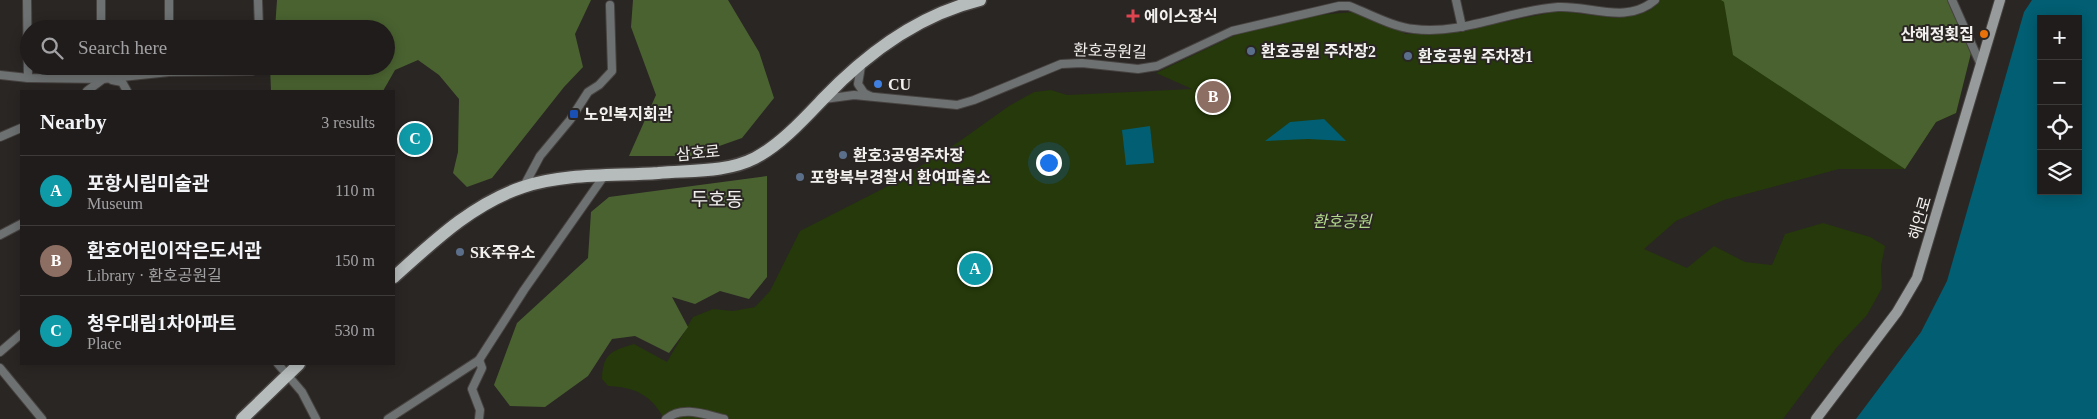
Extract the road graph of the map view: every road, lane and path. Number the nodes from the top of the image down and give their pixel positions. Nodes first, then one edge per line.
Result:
1 (27, 0) edge
2 (101, 0) edge
3 (169, 0) edge
4 (258, 0) edge
5 (980, 0) edge
6 (1456, 0) edge
7 (1654, 0) edge
8 (1952, 0) edge
9 (2000, 0) edge
10 (1328, 4) edge
11 (610, 5) dead end
12 (27, 20) edge
13 (101, 20) edge
14 (169, 20) edge
15 (259, 20) edge
16 (1462, 27) junction
17 (863, 61) junction
18 (1980, 63) junction
19 (0, 75) edge
20 (28, 75) edge
21 (103, 75) edge
22 (129, 75) edge
23 (28, 78) junction
24 (103, 79) junction
25 (88, 90) edge
26 (126, 90) edge
27 (872, 96) junction
28 (823, 99) junction
29 (20, 128) edge
30 (0, 137) edge
31 (604, 176) junction
32 (524, 186) junction
33 (20, 225) edge
34 (0, 235) edge
35 (395, 276) edge
36 (20, 335) edge
37 (0, 352) edge
38 (479, 360) junction
39 (279, 365) edge
40 (298, 365) edge
41 (0, 368) edge
42 (288, 374) junction
43 (39, 418) edge
44 (242, 419) edge
45 (316, 419) edge
46 (323, 419) edge
47 (388, 419) edge
48 (479, 419) edge
49 (666, 419) edge
50 (724, 419) edge
51 (1816, 419) edge

1 - 12 street
2 - 13 street
3 - 14 street
4 - 15 street
5 - 17 main road, 삼호로
6 - 16 street
7 - 16 street, 환호공원길
8 - 18 street
9 - 18 street, 해안로
10 - 16 street, 환호공원길
10 - 27 street, 환호공원길
11 - 32 street
17 - 27 street
17 - 28 main road, 삼호로
18 - 51 street, 해안로
19 - 23 street
20 - 23 street
21 - 24 street
22 - 24 street
23 - 24 street
24 - 25 street
24 - 26 street
27 - 28 street, 환호공원길
28 - 31 main road, 삼호로
29 - 30 street
31 - 32 main road, 삼호로
31 - 38 street
32 - 35 main road, 삼호로
33 - 34 street
36 - 37 street
38 - 47 street
38 - 48 street
39 - 42 street
40 - 42 main road
41 - 43 street
42 - 44 main road
42 - 45 street
45 - 46 street
49 - 50 street

